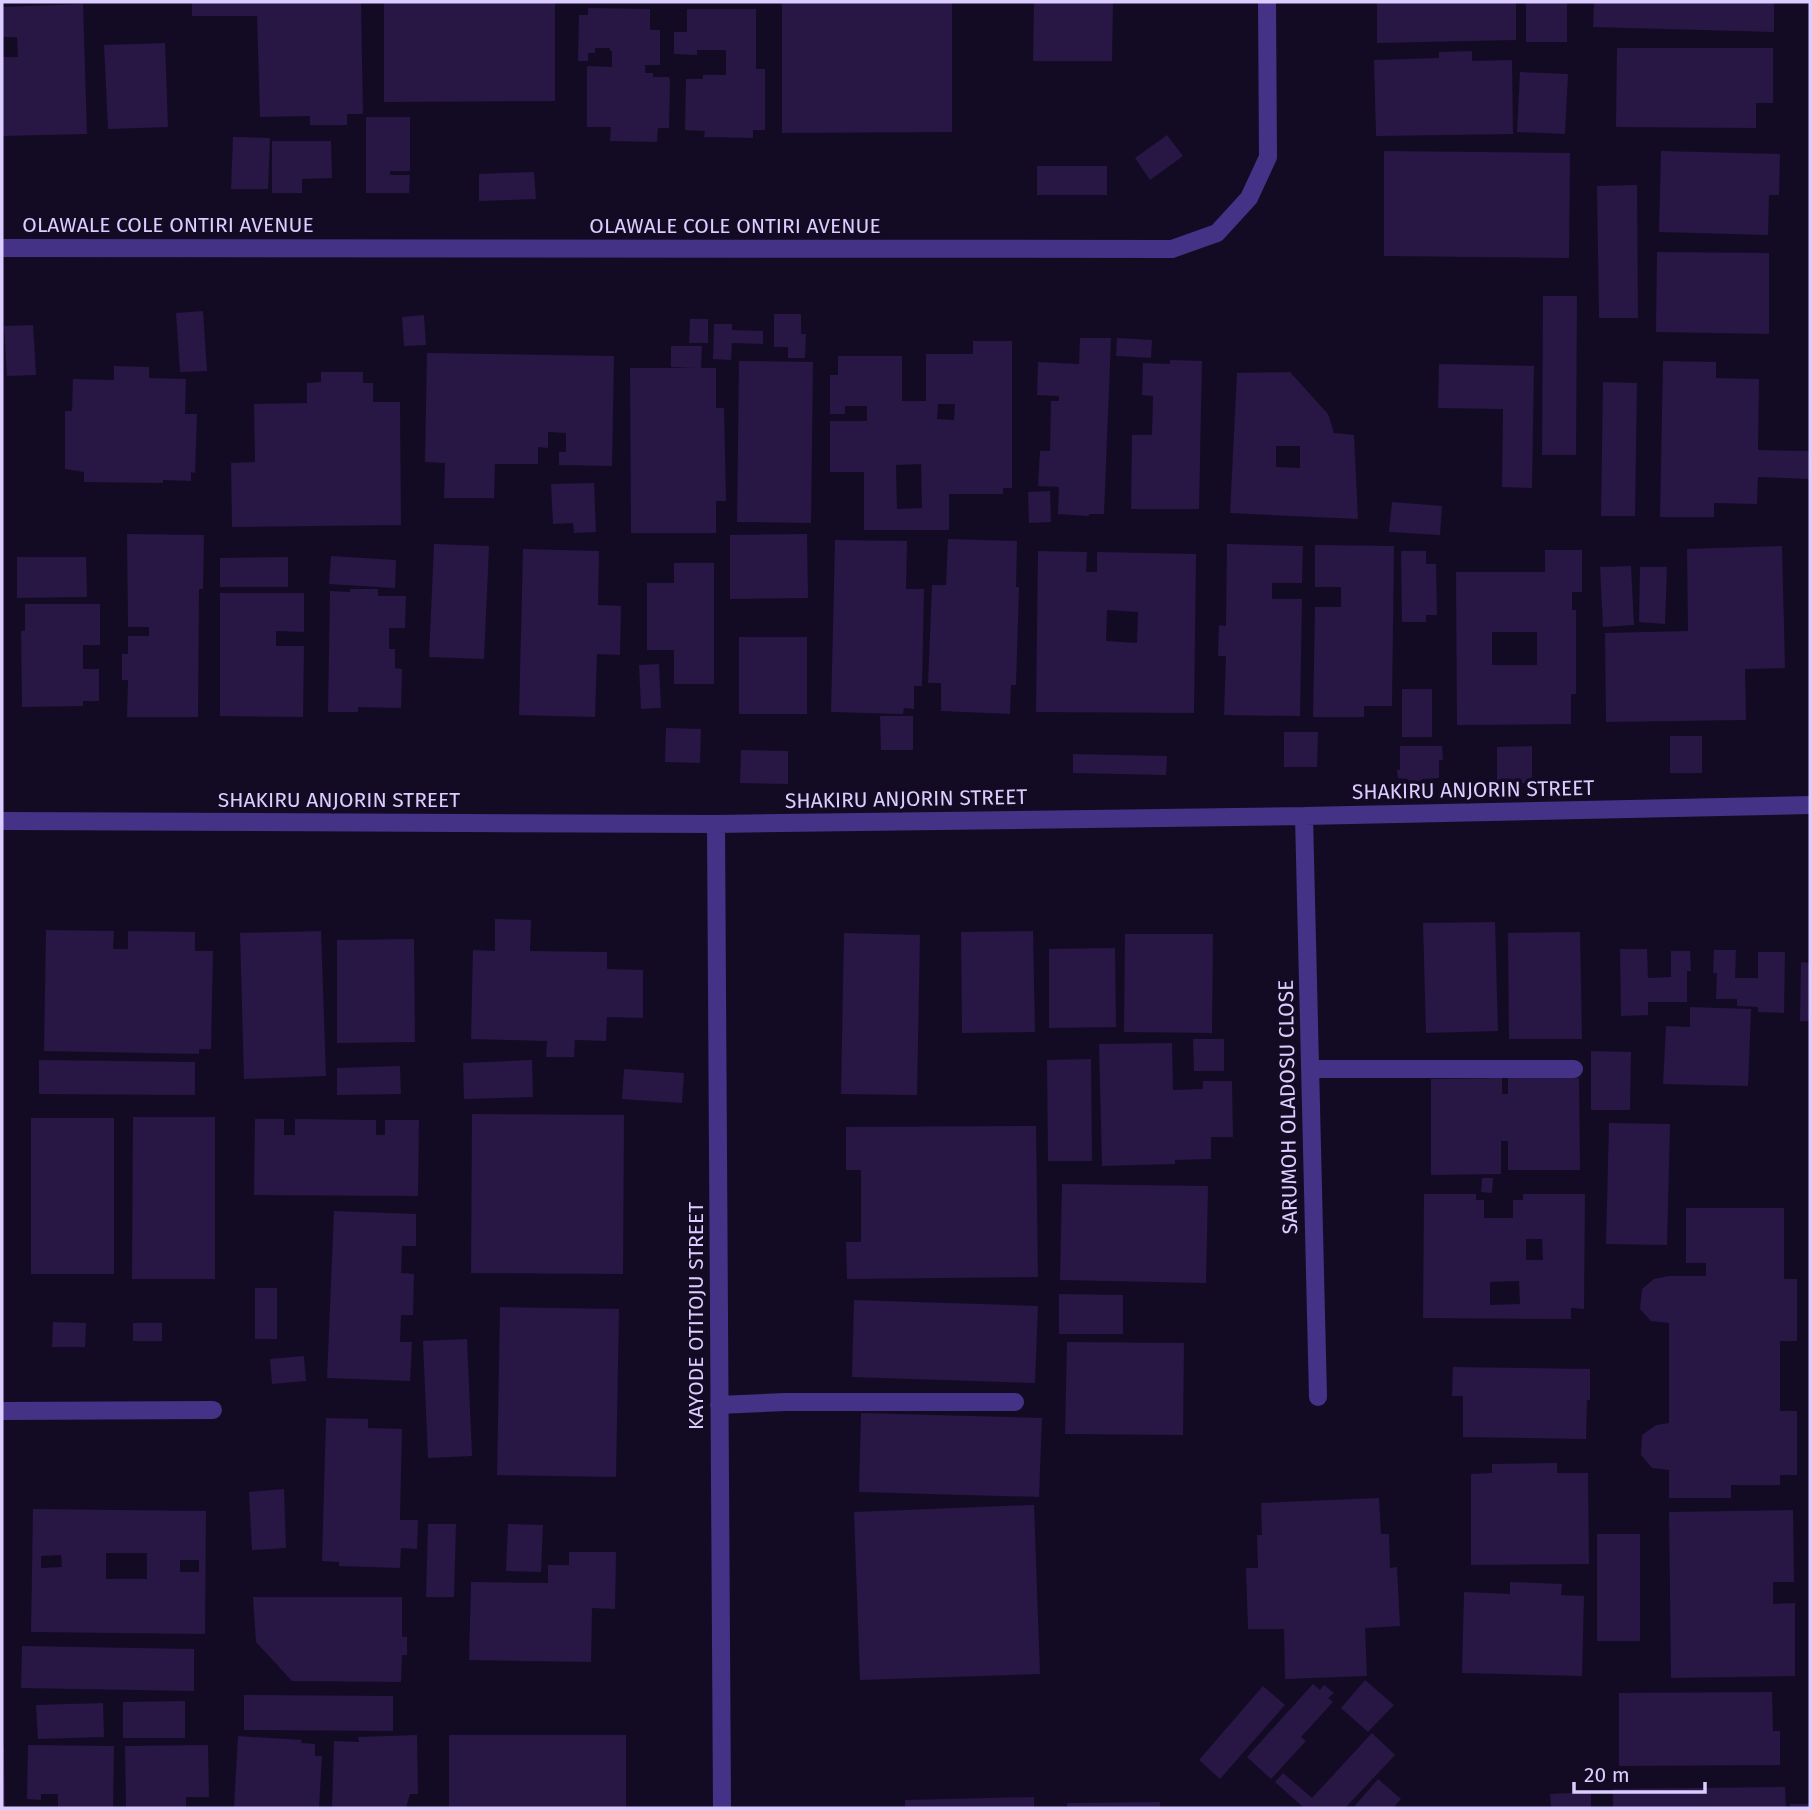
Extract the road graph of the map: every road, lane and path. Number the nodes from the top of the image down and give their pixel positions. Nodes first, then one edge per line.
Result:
1 (1267, 2) edge
2 (2, 248) edge
3 (1810, 805) edge
4 (1304, 816) junction
5 (2, 821) edge
6 (716, 824) junction
7 (1310, 1069) junction
8 (1574, 1069) dead end
9 (1318, 1397) dead end
10 (1015, 1402) dead end
11 (719, 1405) junction
12 (212, 1410) dead end
13 (2, 1411) edge
14 (722, 1808) edge

1 - 2 street, OLAWALE COLE ONTIRI AVENUE
3 - 4 street, SHAKIRU ANJORIN STREET
4 - 6 street, SHAKIRU ANJORIN STREET
4 - 7 street, SARUMOH OLADOSU CLOSE
5 - 6 street, SHAKIRU ANJORIN STREET
6 - 11 street, KAYODE OTITOJU STREET
7 - 8 street
7 - 9 street, SARUMOH OLADOSU CLOSE
10 - 11 street
11 - 14 street, KAYODE OTITOJU STREET
12 - 13 street

